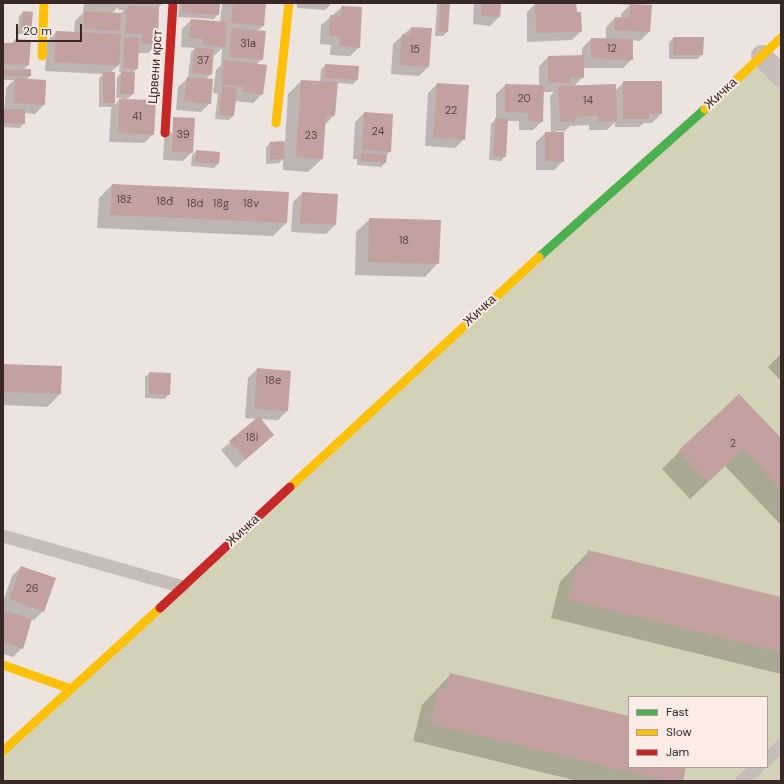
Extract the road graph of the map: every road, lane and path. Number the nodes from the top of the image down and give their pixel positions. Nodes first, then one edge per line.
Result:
1 (44, 3) edge
2 (173, 3) edge
3 (289, 3) edge
4 (781, 38) edge
5 (771, 55) edge
6 (42, 56) dead end
7 (781, 76) edge
8 (276, 124) dead end
9 (165, 133) dead end
10 (3, 536) edge
11 (183, 587) junction
12 (3, 666) edge
13 (71, 689) junction
14 (781, 746) edge
15 (3, 751) edge
16 (768, 757) edge
17 (757, 768) edge
18 (742, 781) edge

1 - 6 main road
2 - 9 main road, Црвени крст
3 - 8 main road
4 - 5 main road, Жичка
5 - 7 street
5 - 11 main road, Жичка
10 - 11 lane
11 - 13 main road, Жичка
12 - 13 main road
13 - 15 main road, Жичка
14 - 16 lane
17 - 18 lane

